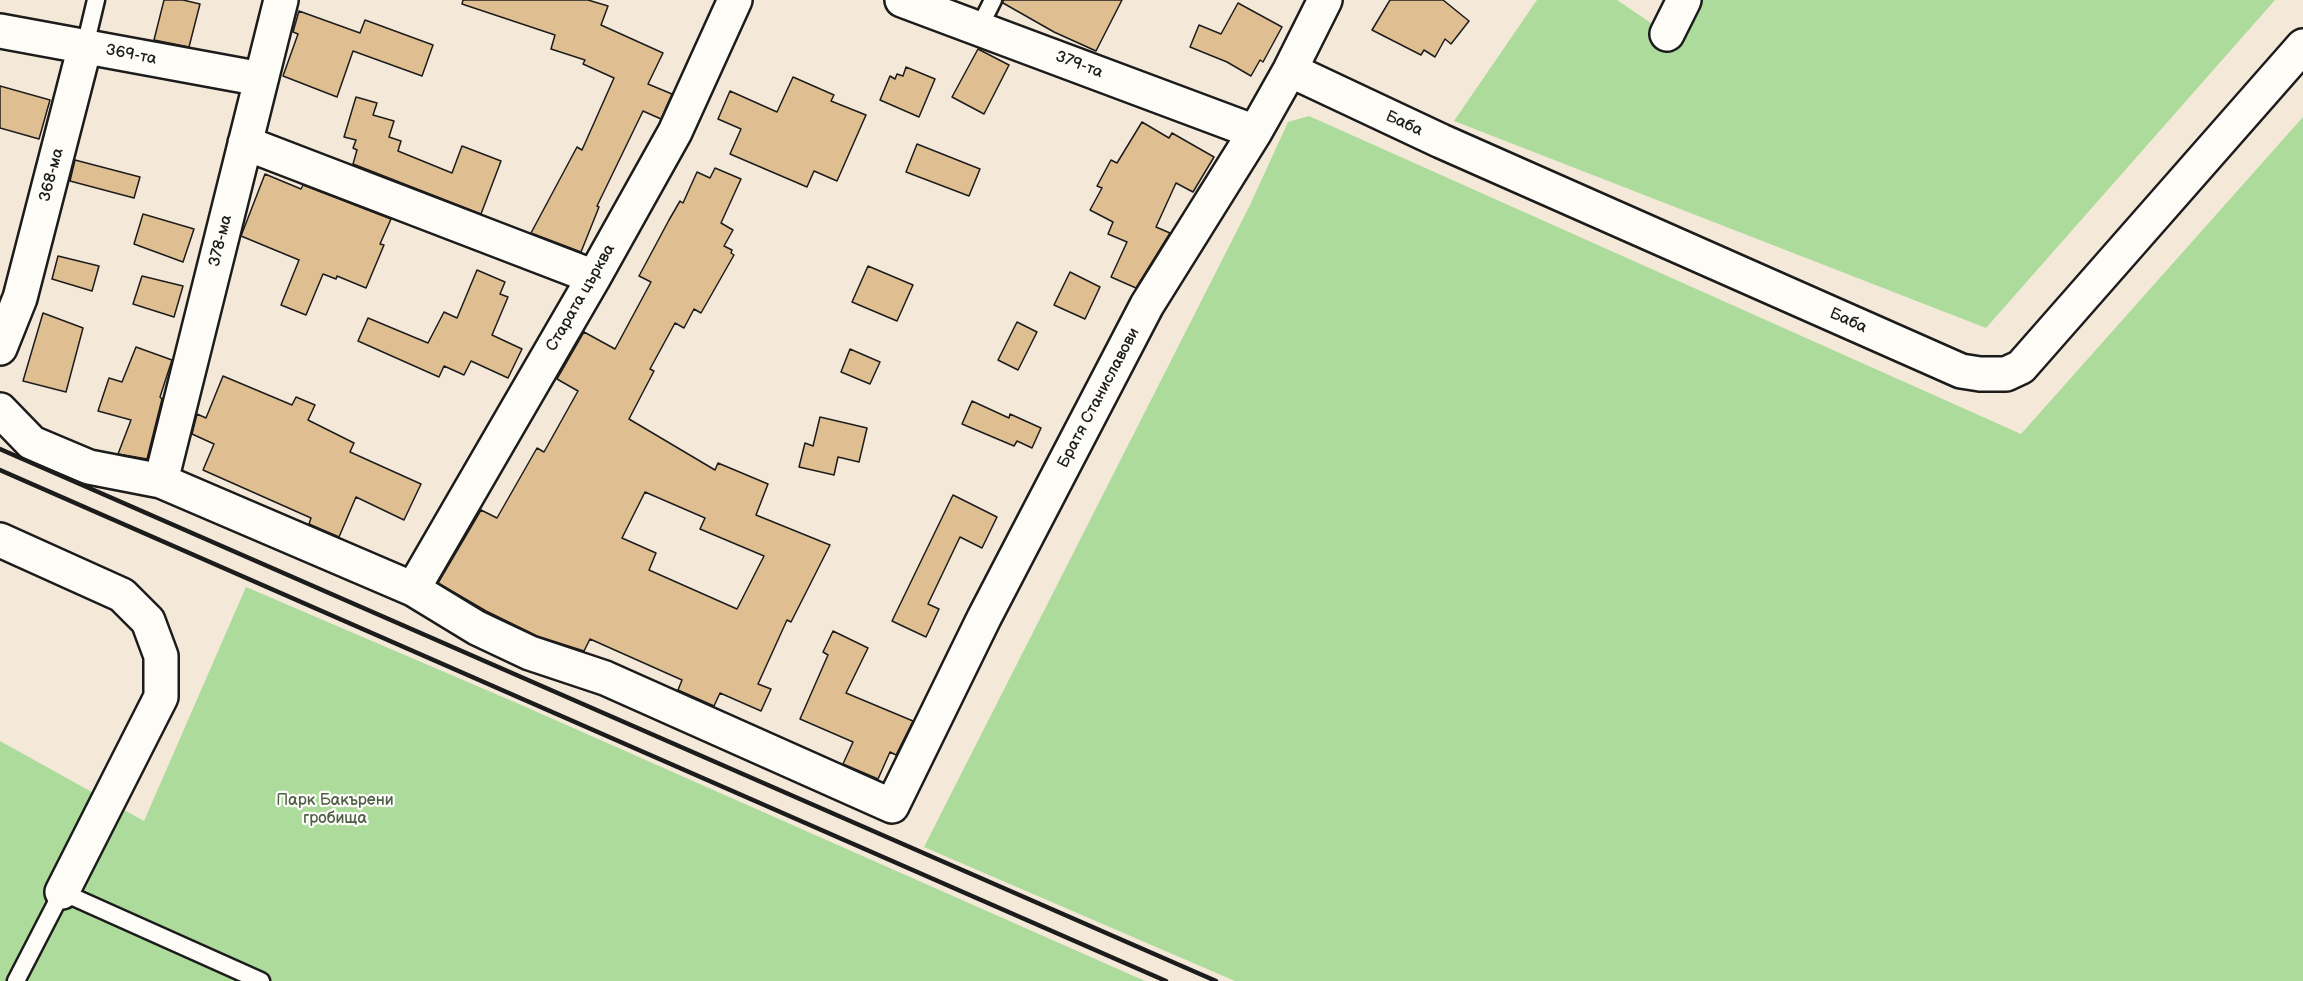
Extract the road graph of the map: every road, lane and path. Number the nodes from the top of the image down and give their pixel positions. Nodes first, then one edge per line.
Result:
1 (96, 0) edge
2 (281, 0) edge
3 (735, 0) edge
4 (902, 0) edge
5 (1325, 0) edge
6 (1684, 0) edge
7 (986, 14) edge
8 (0, 31) edge
9 (1667, 34) dead end
10 (86, 46) junction
11 (2303, 46) edge
12 (1290, 70) junction
13 (261, 79) junction
14 (1255, 132) junction
15 (245, 143) junction
16 (594, 277) junction
17 (0, 348) edge
18 (0, 410) edge
19 (161, 481) junction
20 (0, 540) edge
21 (412, 589) junction
22 (62, 892) junction
23 (16, 981) edge
24 (261, 981) edge

1 - 10 lane, 368-ма
2 - 13 street, 378-ма
3 - 16 street, Старата църква
4 - 7 street, 379-та
5 - 12 street, Братя Станиславови
6 - 9 street
7 - 14 street, 379-та
8 - 10 street, 369-та
10 - 13 street, 369-та
10 - 17 street, 368-ма
11 - 12 street, Баба
12 - 14 street, Братя Станиславови
13 - 15 street, 378-ма
14 - 21 street, Братя Станиславови
15 - 16 street
15 - 19 street, 378-ма
16 - 21 street, Старата църква
18 - 19 street
19 - 21 street
20 - 22 street
22 - 23 lane
22 - 24 lane

